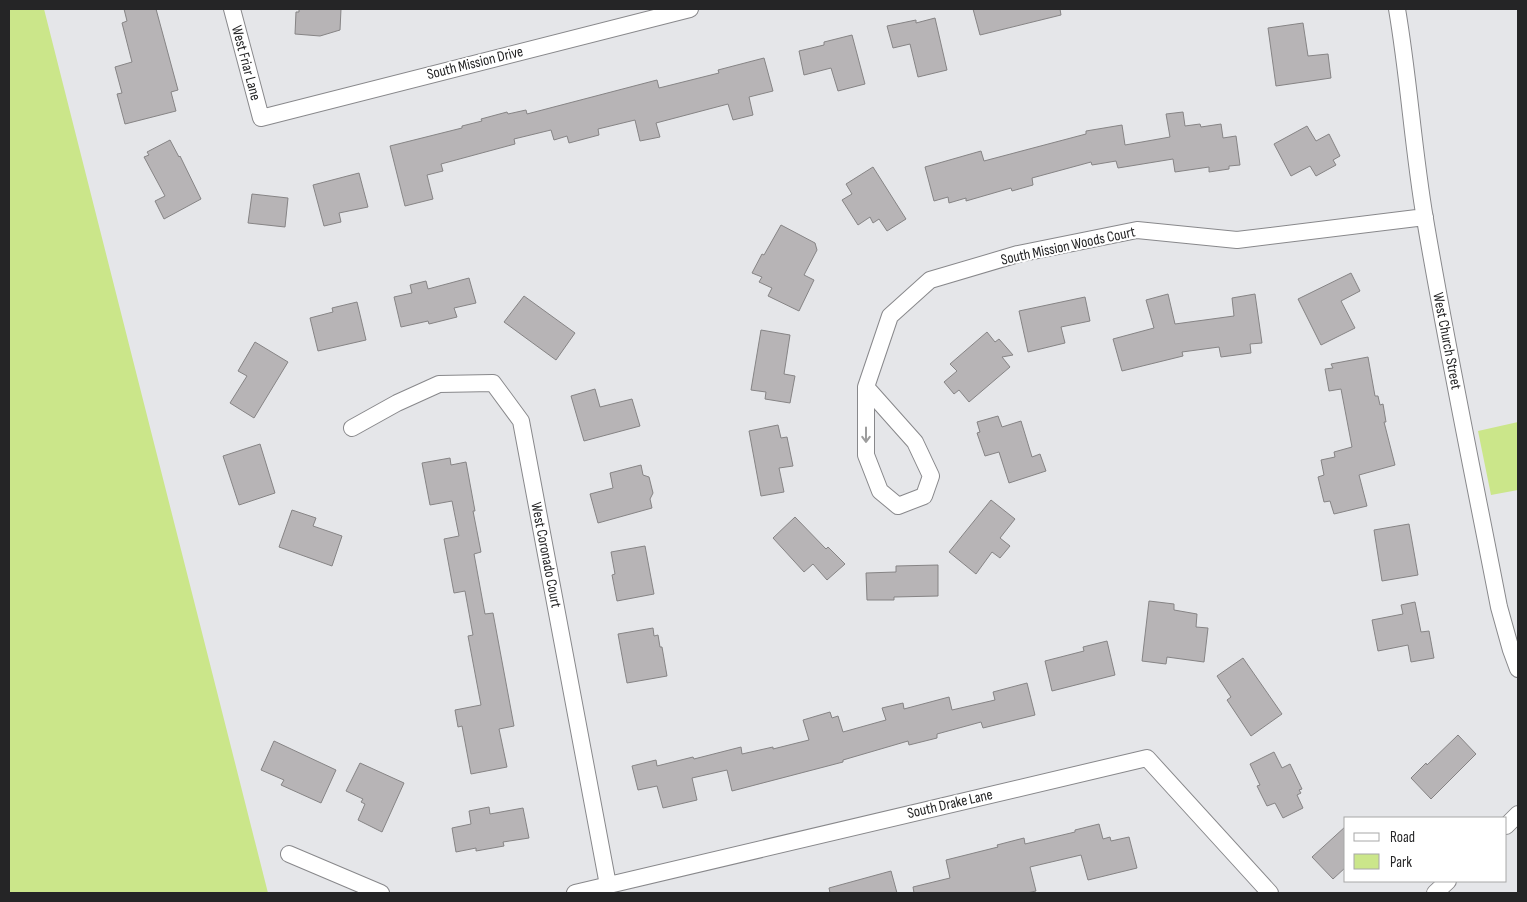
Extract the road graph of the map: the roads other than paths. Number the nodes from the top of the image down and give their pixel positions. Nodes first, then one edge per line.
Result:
1 (232, 9) edge
2 (690, 9) edge
3 (1397, 9) edge
4 (260, 118) joint
5 (1425, 217) junction
6 (866, 387) junction
7 (352, 428) dead end
8 (1518, 669) edge
9 (1518, 814) edge
10 (1507, 825) edge
11 (289, 854) dead end
12 (1447, 882) edge
13 (608, 885) junction
14 (381, 893) edge
15 (576, 893) edge
16 (1270, 893) edge
17 (1435, 893) edge

1 - 4 street, West Friar Lane
2 - 4 street, South Mission Drive
3 - 5 street, West Church Street
5 - 6 street, South Mission Woods Court
5 - 8 street, West Church Street
6 -> 6 street, South Mission Woods Court
7 - 13 street, West Coronado Court
9 - 10 street
11 - 14 street
12 - 17 street
13 - 15 street, South Drake Lane
13 - 16 street, South Drake Lane

